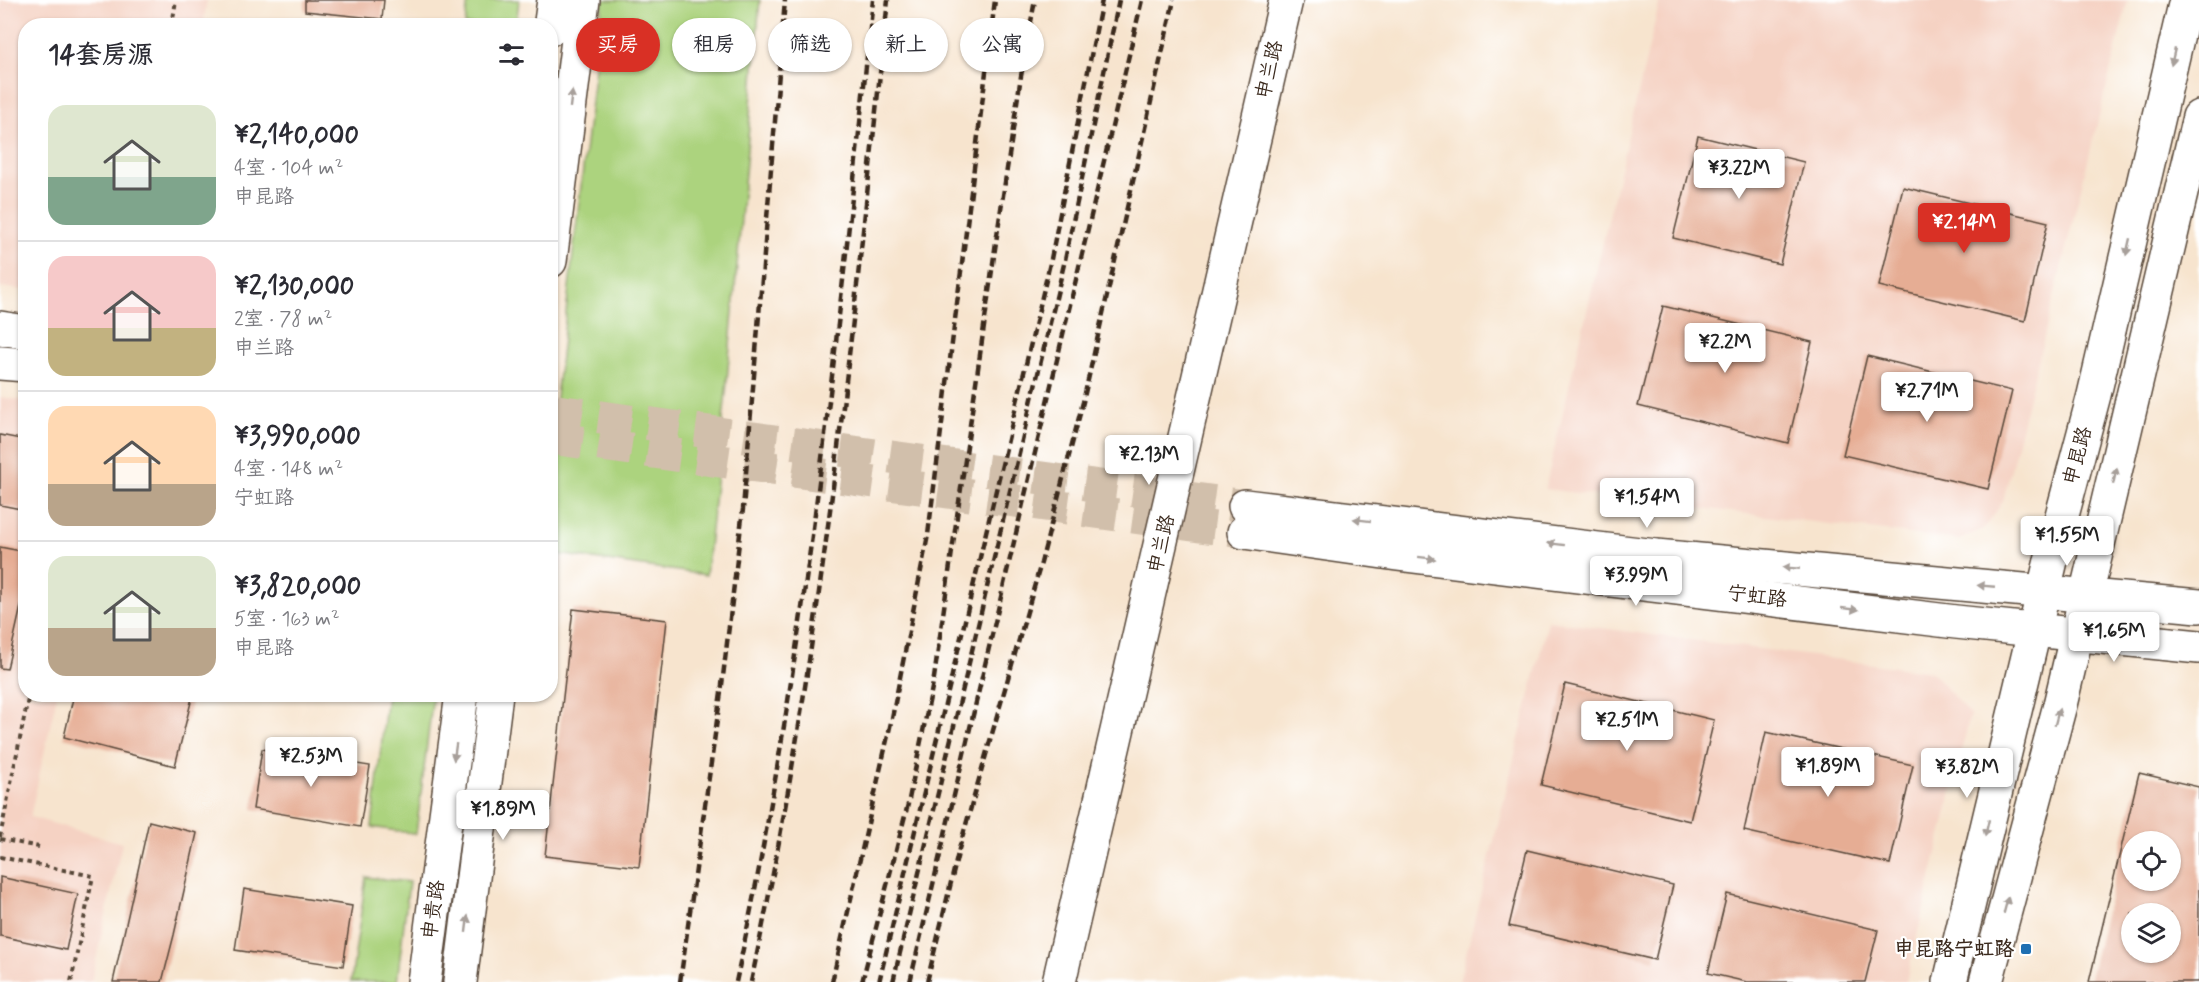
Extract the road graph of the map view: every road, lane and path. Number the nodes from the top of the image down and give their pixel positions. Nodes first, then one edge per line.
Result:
1 (176, 0) edge
2 (554, 0) edge
3 (583, 0) edge
4 (1286, 0) edge
5 (2186, 0) edge
6 (173, 18) edge
7 (552, 18) edge
8 (2199, 117) edge
9 (558, 198) edge
10 (0, 328) edge
11 (18, 331) edge
12 (0, 363) edge
13 (18, 364) edge
14 (2044, 591) junction
15 (2088, 594) junction
16 (2199, 606) edge
17 (2034, 628) junction
18 (2076, 634) junction
19 (2199, 647) edge
20 (27, 702) edge
21 (461, 702) edge
22 (495, 702) edge
23 (0, 838) edge
24 (39, 847) dead end
25 (0, 857) edge
26 (71, 982) edge
27 (424, 982) edge
28 (460, 982) edge
29 (1059, 982) edge
30 (1950, 982) edge
31 (1986, 982) edge

1 - 6 path
2 - 7 main road
9 -> 3 main road
4 - 29 main road, 申兰路
5 -> 14 main road, 申昆路
15 -> 8 main road, 申昆路
10 - 11 main road
12 - 13 main road
14 - 15 main road, 宁虹路
14 - 17 main road, 申昆路
14 -> 17 main road, 宁虹路
15 - 16 main road, 宁虹路
15 - 18 main road, 申昆路
17 - 18 main road, 宁虹路
17 -> 30 main road, 申昆路
18 - 19 main road, 宁虹路
31 -> 18 main road, 申昆路
20 - 23 path
21 -> 27 main road, 申贵路
28 -> 22 main road, 申贵路
23 - 24 path
25 - 26 path

